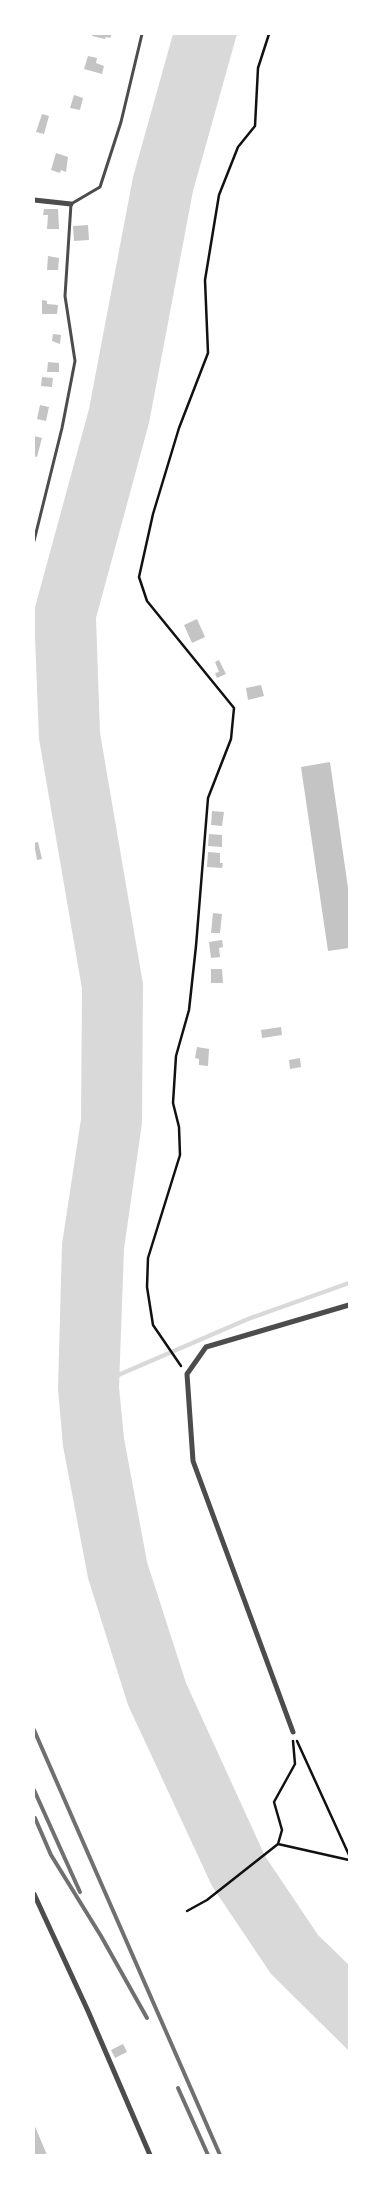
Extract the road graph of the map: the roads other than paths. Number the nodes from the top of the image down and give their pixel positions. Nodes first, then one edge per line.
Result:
1 (142, 34) edge
2 (34, 200) edge
3 (71, 204) junction
4 (34, 541) edge
5 (349, 1306) edge
6 (293, 1732) road end
7 (34, 1894) edge
8 (150, 2155) edge

1 - 3 lane
2 - 3 street
3 - 4 lane
5 - 6 street
7 - 8 street

